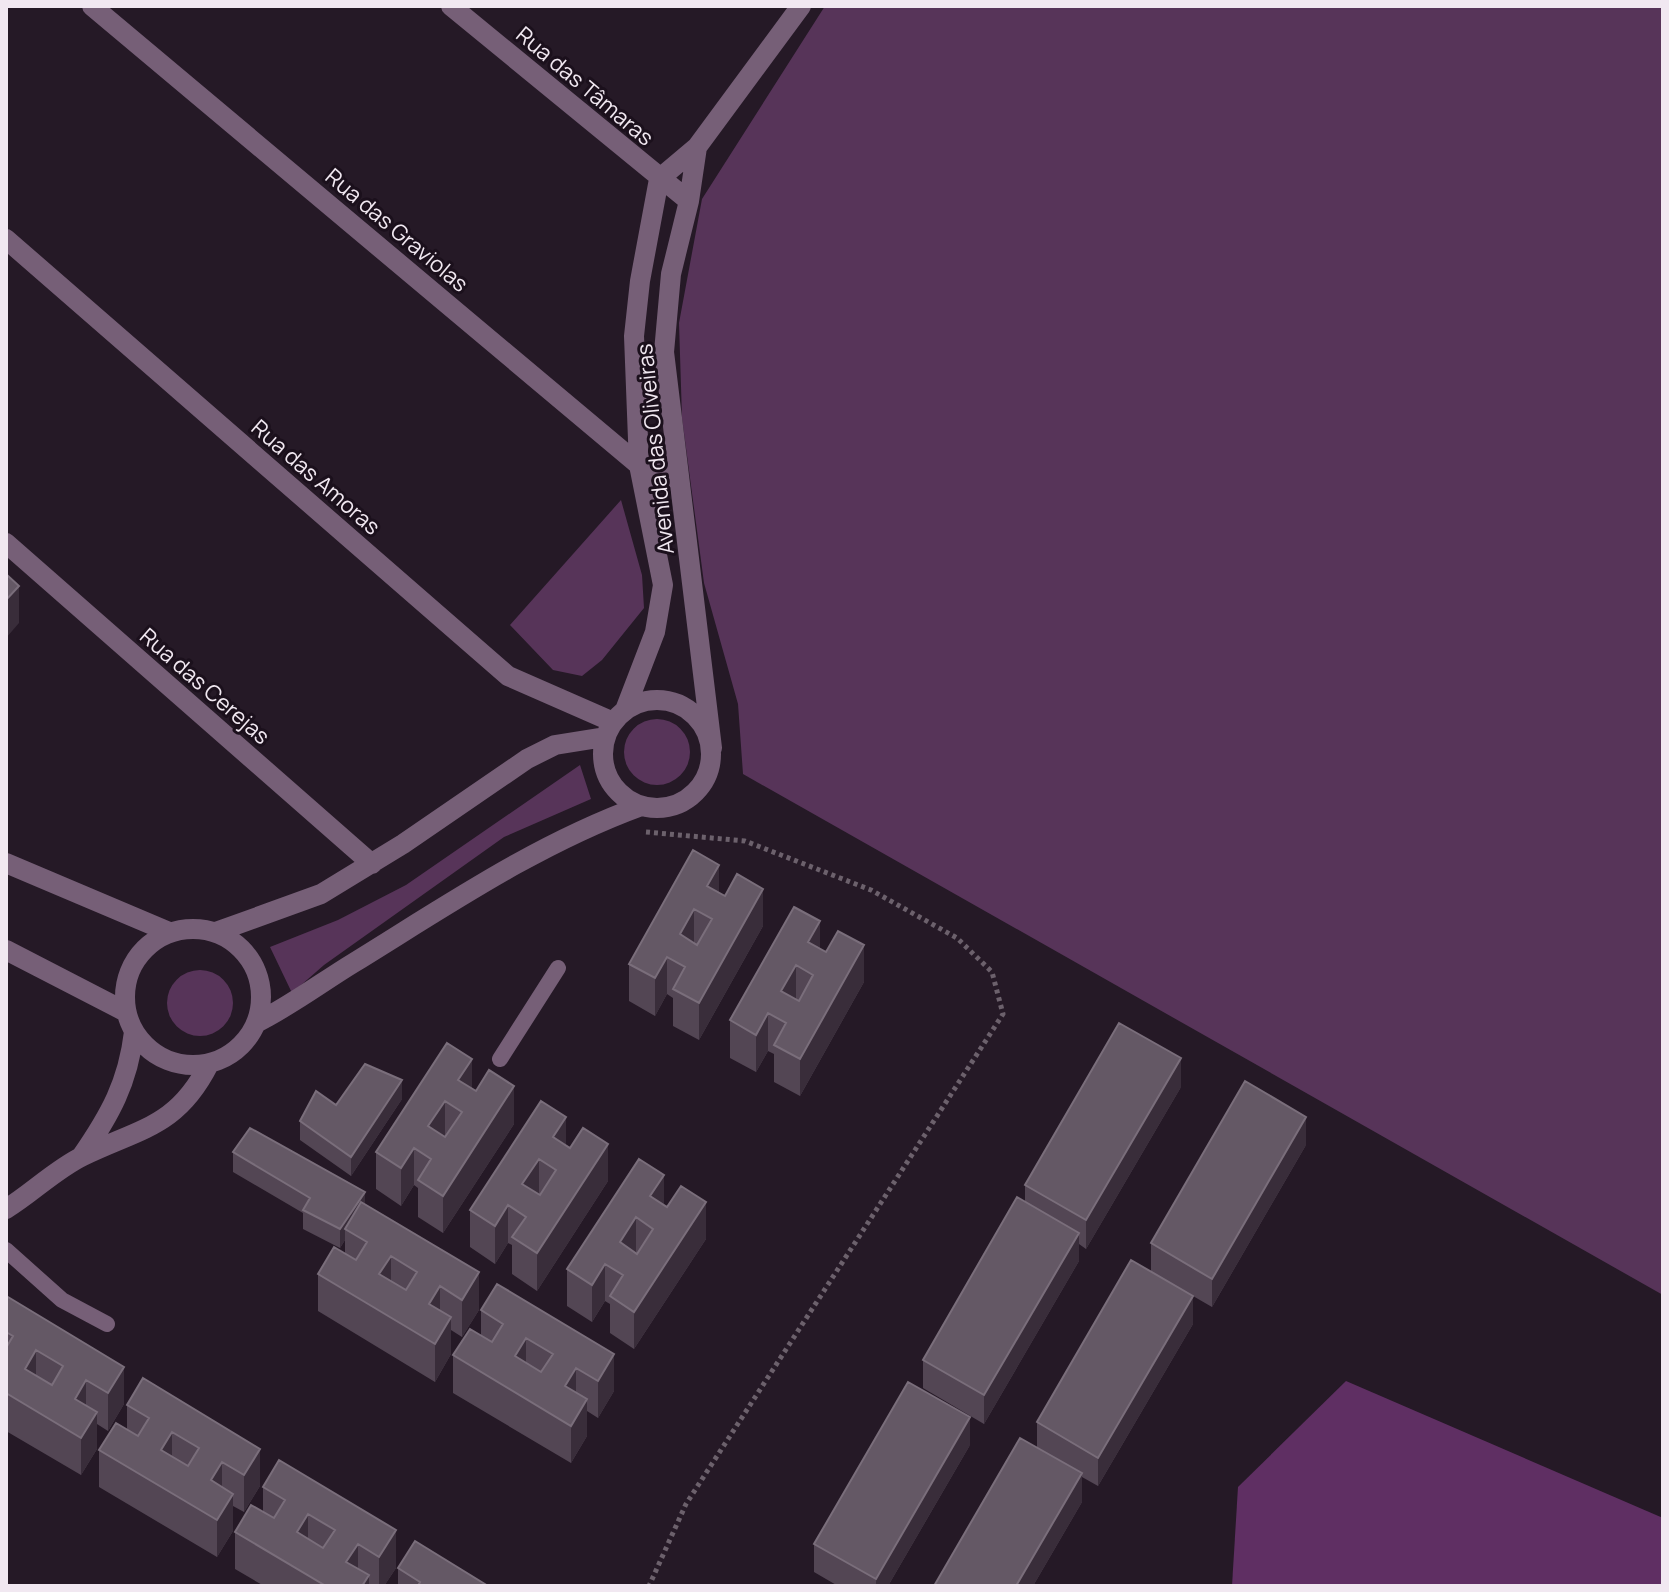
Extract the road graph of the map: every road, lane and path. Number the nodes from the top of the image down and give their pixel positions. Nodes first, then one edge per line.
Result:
1 (92, 6) edge
2 (451, 6) edge
3 (794, 9) edge
4 (697, 147) junction
5 (659, 179) junction
6 (689, 201) junction
7 (6, 239) edge
8 (639, 465) junction
9 (678, 479) junction
10 (6, 543) edge
11 (615, 723) junction
12 (712, 748) junction
13 (641, 806) junction
14 (642, 832) dead end
15 (6, 863) edge
16 (372, 864) junction
17 (169, 932) junction
18 (216, 932) junction
19 (6, 950) edge
20 (558, 968) dead end
21 (126, 1012) junction
22 (256, 1023) junction
23 (134, 1032) junction
24 (500, 1059) dead end
25 (209, 1064) junction
26 (81, 1157) junction
27 (6, 1209) edge
28 (6, 1250) edge
29 (107, 1324) dead end
30 (649, 1586) edge

1 - 8 street, Rua das Graviolas
2 - 5 street, Rua das Tâmaras
3 - 4 street, Avenida das Oliveiras
4 - 5 street, Avenida das Oliveiras
4 - 6 street, Avenida das Oliveiras
5 - 6 street, Rua das Tâmaras
5 - 8 street, Avenida das Oliveiras
6 - 9 street, Avenida das Oliveiras
7 - 11 street, Rua das Amoras
8 - 9 street, Rua das Graviolas
8 - 11 street, Avenida das Oliveiras
9 - 12 street, Avenida das Oliveiras
10 - 16 street, Rua das Cerejas
11 - 12 street
11 - 13 street, Avenida das Oliveiras
11 - 16 street
12 - 13 street, Avenida das Oliveiras
13 - 22 street, Avenida das Oliveiras
14 - 30 path
15 - 17 street
16 - 18 street
17 - 18 street
17 - 21 street, Avenida das Oliveiras
18 - 22 street
19 - 21 street
20 - 24 lane
21 - 23 street, Avenida das Oliveiras
22 - 25 street, Avenida das Oliveiras
23 - 25 street, Avenida das Oliveiras
23 - 26 street, Avenida das Oliveiras
25 - 26 street, Avenida das Oliveiras
26 - 27 street, Avenida das Oliveiras
28 - 29 lane

